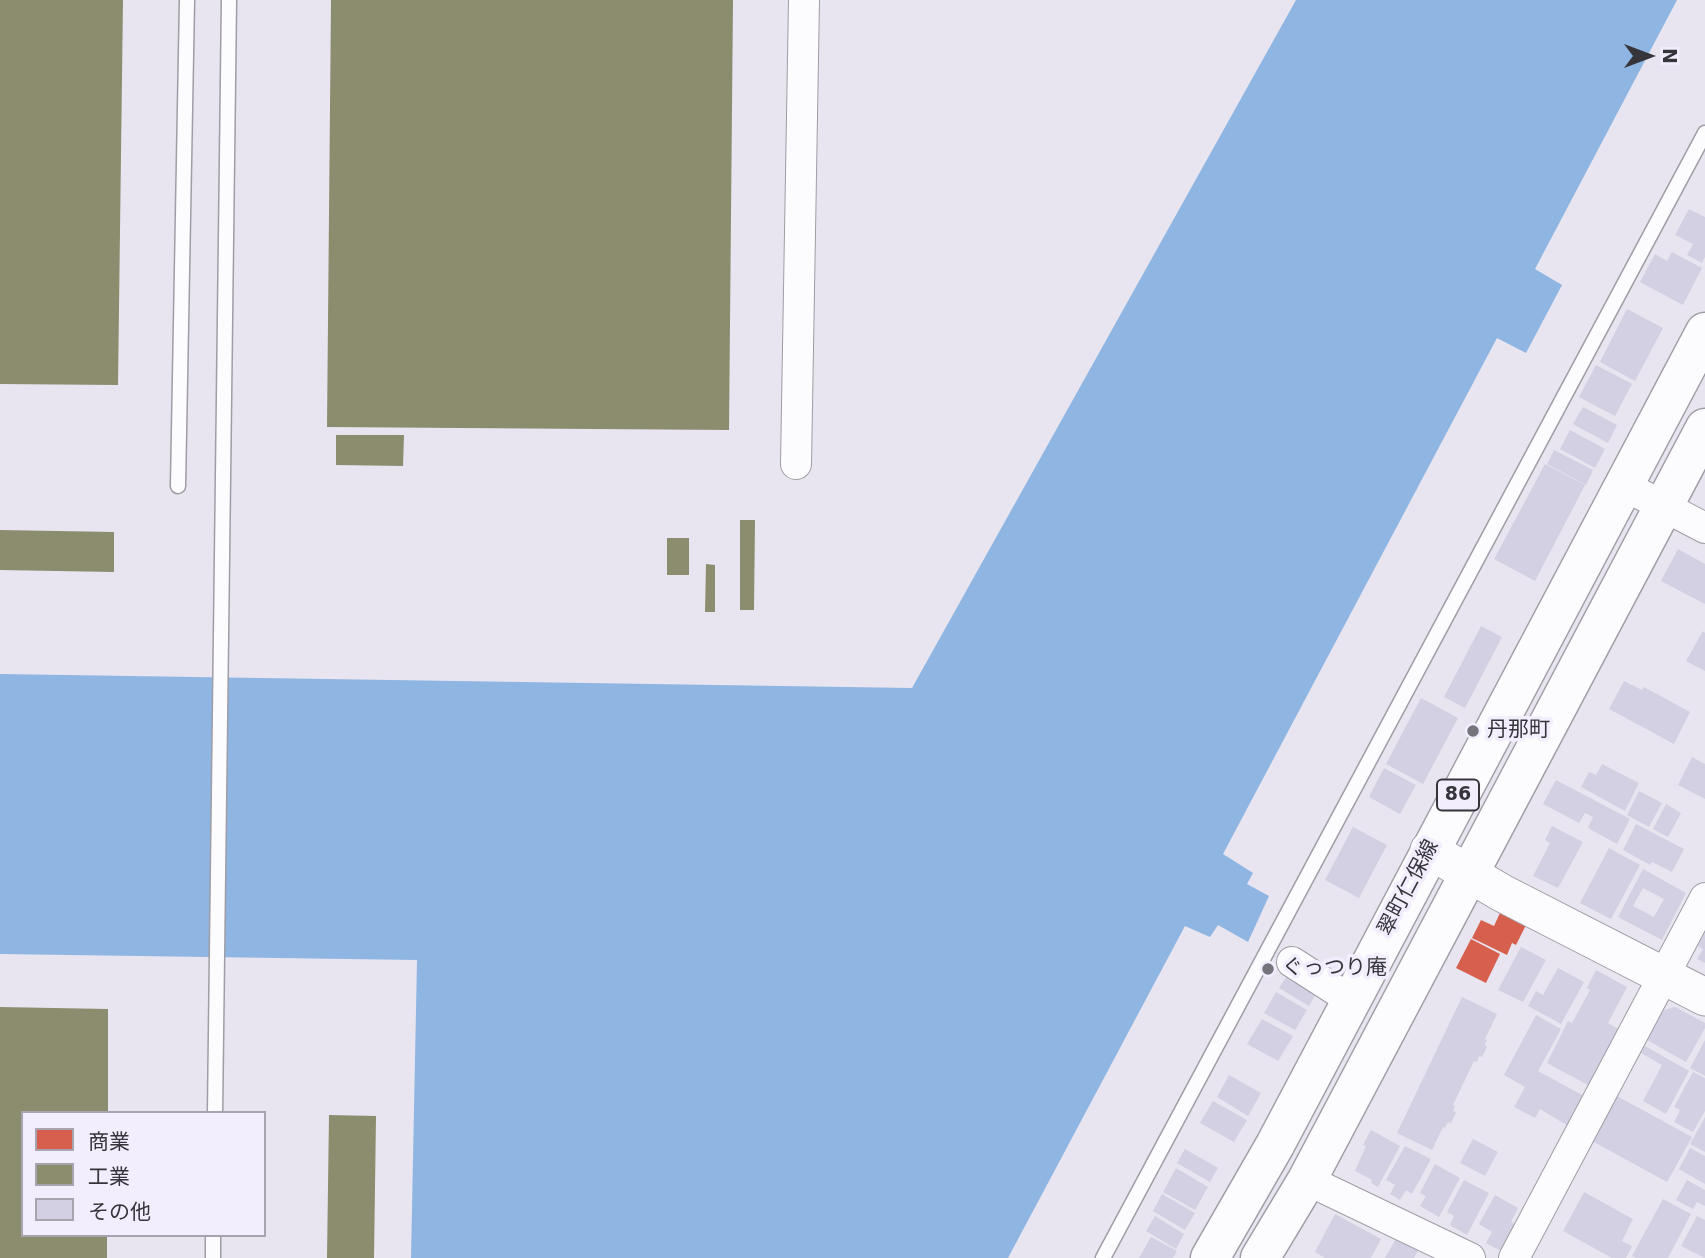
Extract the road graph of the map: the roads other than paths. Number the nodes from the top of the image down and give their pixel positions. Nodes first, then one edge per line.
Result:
1 (187, 0) edge
2 (229, 0) edge
3 (804, 0) edge
4 (1705, 133) edge
5 (1705, 332) edge
6 (1705, 428) edge
7 (796, 464) dead end
8 (1623, 485) junction
9 (178, 486) dead end
10 (1664, 506) junction
11 (1705, 528) edge
12 (1429, 850) junction
13 (1469, 873) junction
14 (1705, 898) edge
15 (1292, 962) dead end
16 (1665, 976) junction
17 (1705, 997) edge
18 (1351, 1000) junction
19 (215, 1111) edge
20 (1307, 1180) junction
21 (213, 1237) edge
22 (213, 1258) edge
23 (1103, 1258) edge
24 (1210, 1258) edge
25 (1260, 1258) edge
26 (1469, 1258) edge
27 (1514, 1258) edge

1 - 9 lane
2 - 19 lane
3 - 7 street
4 - 23 lane
5 - 8 main road, 翠町仁保線 / 86
6 - 10 main road, 86
8 - 10 street
8 - 12 main road, 翠町仁保線 / 86
10 - 11 street
10 - 13 main road, 86
12 - 13 street
12 - 18 main road, 翠町仁保線 / 86
13 - 16 street
13 - 20 main road, 86
14 - 16 street
15 - 18 street
16 - 17 street
16 - 27 street
18 - 24 main road, 翠町仁保線 / 86
20 - 25 main road, 86
20 - 26 street
21 - 22 lane

